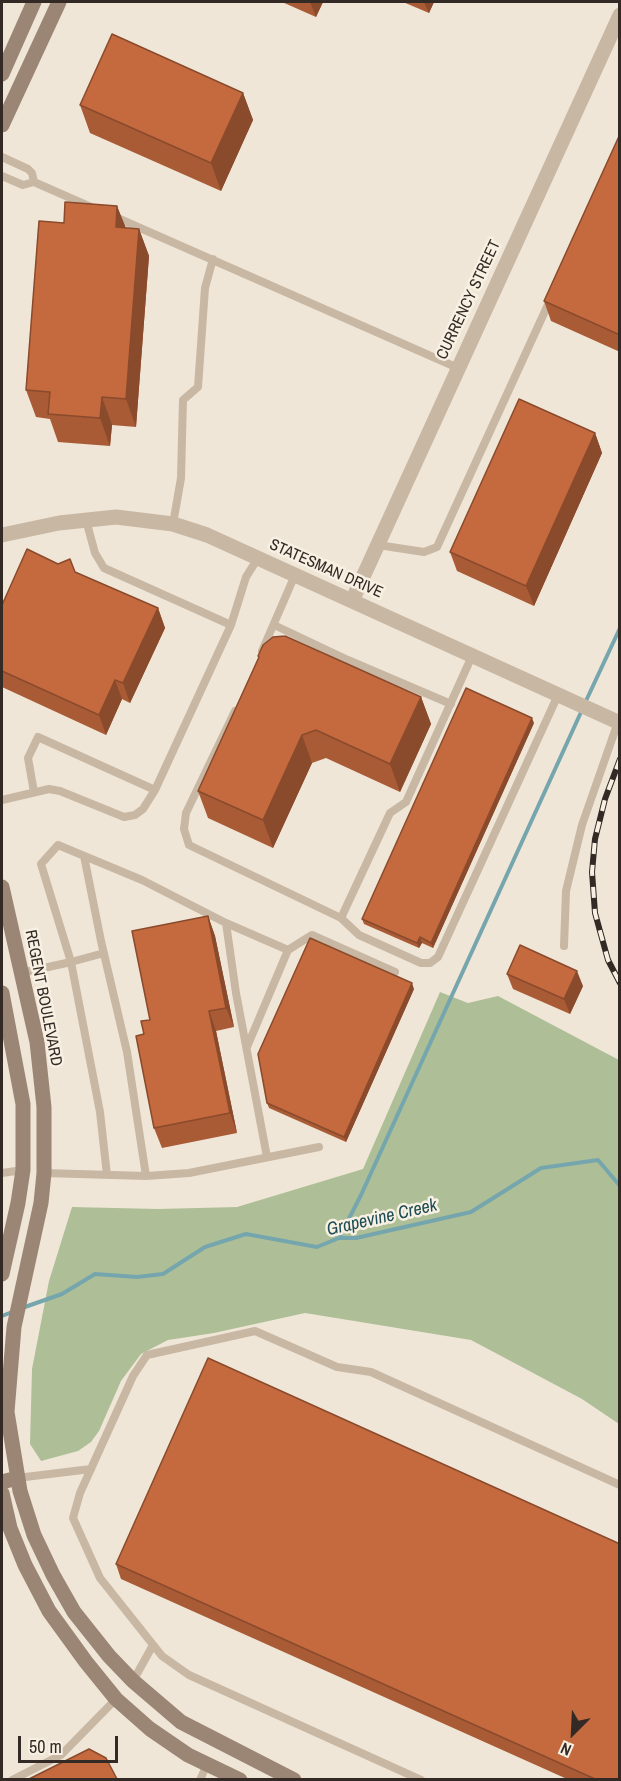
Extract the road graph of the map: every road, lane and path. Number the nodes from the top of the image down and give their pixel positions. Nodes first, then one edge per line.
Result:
1 (34, 2) edge
2 (59, 2) edge
3 (620, 15) edge
4 (2, 74) edge
5 (2, 125) edge
6 (2, 157) edge
7 (2, 176) edge
8 (34, 182) junction
9 (213, 259) junction
10 (556, 286) edge
11 (458, 368) junction
12 (86, 520) junction
13 (173, 524) junction
14 (2, 535) edge
15 (378, 545) junction
16 (258, 558) junction
17 (295, 575) junction
18 (352, 601) junction
19 (231, 625) junction
20 (274, 625) junction
21 (472, 656) junction
22 (258, 660) edge
23 (558, 695) junction
24 (240, 700) edge
25 (451, 704) junction
26 (616, 721) edge
27 (155, 790) junction
28 (34, 792) junction
29 (2, 800) edge
30 (84, 856) junction
31 (2, 887) edge
32 (341, 918) junction
33 (226, 923) junction
34 (564, 946) dead end
35 (288, 950) junction
36 (104, 953) junction
37 (71, 962) junction
38 (395, 972) dead end
39 (21, 973) junction
40 (2, 993) edge
41 (246, 1048) junction
42 (319, 1147) dead end
43 (267, 1157) junction
44 (23, 1170) junction
45 (2, 1173) edge
46 (44, 1173) junction
47 (107, 1174) junction
48 (146, 1176) junction
49 (2, 1274) edge
50 (91, 1469) junction
51 (17, 1478) junction
52 (2, 1482) edge
53 (620, 1485) edge
54 (2, 1493) edge
55 (153, 1646) junction
56 (133, 1681) junction
57 (116, 1699) junction
58 (207, 1764) junction
59 (12, 1779) edge
60 (200, 1779) edge
61 (240, 1779) edge
62 (294, 1779) edge
63 (421, 1779) edge

1 - 4 street
2 - 5 street
3 - 11 street, CURRENCY STREET
6 - 8 lane
7 - 8 lane
8 - 9 lane
9 - 11 lane
9 - 13 lane
10 - 15 lane
11 - 15 street, CURRENCY STREET
12 - 13 street, STATESMAN DRIVE
12 - 14 street, STATESMAN DRIVE
12 - 19 lane
13 - 16 street, STATESMAN DRIVE
15 - 18 street, CURRENCY STREET
16 - 17 street, STATESMAN DRIVE
16 - 19 lane
17 - 18 street, STATESMAN DRIVE
17 - 20 lane
18 - 21 street, STATESMAN DRIVE
19 - 27 lane
20 - 22 lane
20 - 25 lane
21 - 23 street, STATESMAN DRIVE
21 - 25 lane
23 - 26 street, STATESMAN DRIVE
23 - 32 lane
24 - 32 lane
25 - 32 lane
26 - 34 lane
27 - 28 lane
27 - 28 lane
28 - 29 lane
30 - 33 lane
30 - 36 lane
30 - 37 lane
31 - 39 street, REGENT BOULEVARD
33 - 35 lane
33 - 41 lane
35 - 38 lane
35 - 41 lane
36 - 37 lane
36 - 48 lane
37 - 39 lane
37 - 47 lane
39 - 46 street, REGENT BOULEVARD
40 - 44 street
41 - 43 lane
42 - 43 lane
43 - 48 lane
44 - 45 lane
44 - 49 street
46 - 47 lane
46 - 51 street, REGENT BOULEVARD
47 - 48 lane
50 - 51 lane
50 - 53 lane
50 - 55 lane
51 - 52 street
51 - 56 street, REGENT BOULEVARD
54 - 57 street
55 - 56 lane
55 - 63 lane
56 - 62 street, REGENT BOULEVARD
57 - 58 street
57 - 59 lane
58 - 60 lane
58 - 61 street

